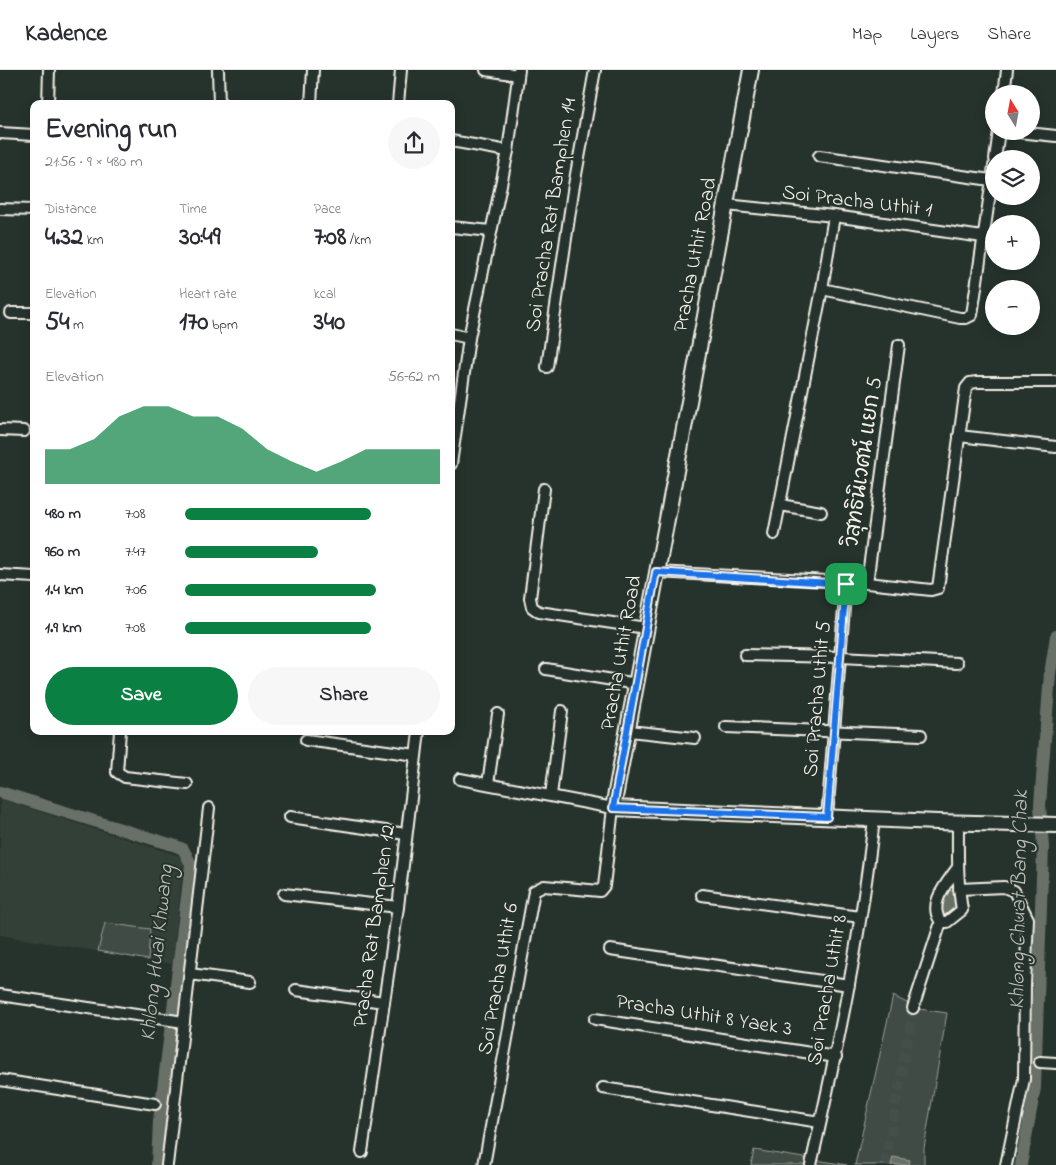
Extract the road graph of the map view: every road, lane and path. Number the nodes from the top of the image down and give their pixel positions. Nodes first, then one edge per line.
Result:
1 (49, 70) edge
2 (218, 70) edge
3 (313, 70) edge
4 (401, 70) edge
5 (486, 70) edge
6 (595, 70) edge
7 (751, 70) edge
8 (1007, 70) edge
9 (519, 72) edge
10 (1005, 85) edge
11 (48, 100) edge
12 (219, 100) edge
13 (311, 100) edge
14 (398, 100) edge
15 (0, 134) edge
16 (1040, 134) edge
17 (30, 135) edge
18 (1056, 136) edge
19 (455, 143) edge
20 (508, 151) junction
21 (819, 156) dead end
22 (985, 179) edge
23 (726, 205) junction
24 (988, 205) edge
25 (0, 209) edge
26 (30, 210) edge
27 (834, 216) junction
28 (455, 227) edge
29 (491, 231) junction
30 (983, 237) junction
31 (822, 289) junction
32 (11, 312) dead end
33 (30, 313) edge
34 (455, 335) edge
35 (469, 338) junction
36 (899, 345) dead end
37 (547, 367) dead end
38 (1056, 382) edge
39 (0, 430) edge
40 (24, 431) dead end
41 (455, 436) edge
42 (959, 436) junction
43 (1056, 448) edge
44 (544, 489) dead end
45 (780, 505) junction
46 (821, 512) dead end
47 (774, 534) dead end
48 (656, 572) junction
49 (0, 574) edge
50 (30, 577) edge
51 (867, 583) junction
52 (846, 584) junction
53 (646, 628) junction
54 (745, 655) dead end
55 (841, 657) junction
56 (957, 663) dead end
57 (546, 669) dead end
58 (637, 684) junction
59 (562, 711) dead end
60 (498, 714) dead end
61 (726, 727) dead end
62 (628, 731) junction
63 (834, 732) junction
64 (120, 735) edge
65 (419, 735) edge
66 (921, 736) dead end
67 (694, 738) dead end
68 (306, 740) dead end
69 (416, 756) junction
70 (460, 779) dead end
71 (187, 784) dead end
72 (488, 784) junction
73 (551, 795) junction
74 (209, 808) dead end
75 (613, 808) junction
76 (290, 817) dead end
77 (827, 817) junction
78 (874, 819) junction
79 (958, 822) junction
80 (1055, 825) edge
81 (406, 834) junction
82 (958, 867) junction
83 (958, 889) junction
84 (284, 894) dead end
85 (702, 894) dead end
86 (398, 908) junction
87 (860, 917) junction
88 (940, 922) junction
89 (610, 950) dead end
90 (190, 974) junction
91 (250, 982) dead end
92 (849, 985) junction
93 (296, 990) dead end
94 (0, 995) edge
95 (384, 1002) junction
96 (913, 1008) tunnel mouth
97 (595, 1019) dead end
98 (183, 1022) junction
99 (836, 1057) junction
100 (1040, 1062) dead end
101 (1056, 1063) edge
102 (0, 1080) edge
103 (603, 1088) dead end
104 (155, 1104) dead end
105 (820, 1122) junction
106 (362, 1152) dead end
107 (168, 1165) edge
108 (484, 1165) edge
109 (811, 1165) edge
110 (1006, 1165) edge

1 - 11 street
2 - 12 street
3 - 13 street
4 - 14 street
5 - 9 street
6 - 37 street, Soi Pracha Rat Bamphen 14
7 - 23 main road, Pracha Uthit Road
8 - 10 street
9 - 20 street
15 - 17 street
16 - 18 street
19 - 20 street
20 - 29 street
21 - 22 street
23 - 27 street, Soi Pracha Uthit 1
23 - 48 main road, Pracha Uthit Road
24 - 30 street
25 - 26 street
27 - 30 street, Soi Pracha Uthit 1
27 - 31 street
28 - 29 street
29 - 35 street
30 - 31 street
31 - 45 street
32 - 33 street
34 - 35 street
35 - 41 street
36 - 51 street, วิสุทธินิเวศน์ แยก 5
38 - 42 street
39 - 40 street
42 - 43 street
42 - 51 street
44 - 53 street
45 - 46 street
45 - 47 street
48 - 52 street
48 - 53 main road, Pracha Uthit Road
49 - 50 street
51 - 52 street
52 - 55 street, Soi Pracha Uthit 5
53 - 58 main road, Pracha Uthit Road
54 - 55 street
55 - 56 street
55 - 63 street, Soi Pracha Uthit 5
57 - 58 street
58 - 62 main road, Pracha Uthit Road
59 - 73 street
60 - 72 street
61 - 63 street
62 - 67 street
62 - 75 main road, Pracha Uthit Road
63 - 66 street
63 - 77 street, Soi Pracha Uthit 5
64 - 71 street
65 - 69 street, Pracha Rat Bamphen 12
68 - 69 street
69 - 81 street, Pracha Rat Bamphen 12
70 - 72 street
72 - 73 street
73 - 75 street
74 - 90 street
75 - 77 main road
75 - 108 street, Soi Pracha Uthit 6
76 - 81 street
77 - 78 main road
78 - 79 main road
78 - 87 street, Soi Pracha Uthit 8
79 - 80 main road
79 - 82 street
81 - 86 street, Pracha Rat Bamphen 12
82 - 83 street
82 - 88 street
83 - 88 street
83 - 110 street
84 - 86 street
85 - 87 street
86 - 95 street, Pracha Rat Bamphen 12
87 - 92 street, Soi Pracha Uthit 8
88 - 96 street
89 - 92 street
90 - 91 street
90 - 98 street
92 - 99 street, Soi Pracha Uthit 8
93 - 95 street
94 - 98 street
95 - 106 street, Pracha Rat Bamphen 12
97 - 99 street, Pracha Uthit 8 Yaek 3
98 - 107 street
99 - 105 street, Soi Pracha Uthit 8
100 - 101 street
102 - 104 street
103 - 105 street
105 - 109 street, Soi Pracha Uthit 8

